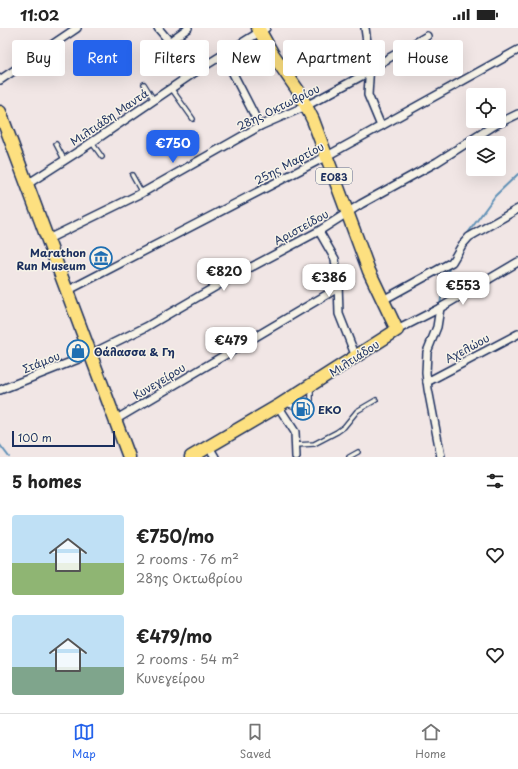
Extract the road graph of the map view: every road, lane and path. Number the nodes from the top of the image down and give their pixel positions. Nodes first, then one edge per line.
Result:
1 (77, 28) edge
2 (158, 28) edge
3 (188, 28) edge
4 (365, 28) edge
5 (261, 29) edge
6 (427, 36) dead end
7 (167, 40) edge
8 (172, 40) edge
9 (244, 40) edge
10 (366, 40) edge
11 (518, 50) edge
12 (385, 61) edge
13 (189, 76) edge
14 (234, 76) edge
15 (359, 76) edge
16 (370, 76) edge
17 (0, 80) edge
18 (144, 84) dead end
19 (171, 88) junction
20 (154, 100) junction
21 (306, 106) junction
22 (0, 112) edge
23 (518, 114) edge
24 (193, 119) dead end
25 (260, 126) junction
26 (381, 126) junction
27 (92, 143) junction
28 (56, 144) dead end
29 (327, 156) junction
30 (102, 157) dead end
31 (64, 161) junction
32 (132, 175) dead end
33 (26, 185) junction
34 (142, 193) junction
35 (518, 209) edge
36 (348, 213) junction
37 (319, 231) junction
38 (48, 240) junction
39 (518, 262) edge
40 (338, 288) junction
41 (67, 291) junction
42 (383, 300) junction
43 (440, 308) junction
44 (397, 330) junction
45 (518, 334) edge
46 (91, 354) junction
47 (356, 357) junction
48 (427, 382) junction
49 (0, 390) edge
50 (376, 400) dead end
51 (281, 404) junction
52 (115, 420) junction
53 (296, 445) junction
54 (212, 452) edge
55 (358, 452) dead end
56 (129, 457) edge
57 (191, 457) edge
58 (296, 457) edge
59 (350, 457) edge
60 (441, 457) edge

1 - 17 street
2 - 7 street
3 - 8 street
4 - 10 street
5 - 9 street, Μιλτιάδη Μαντά
5 - 21 main road, ΕΟ83
6 - 12 street, 28ης Οκτωβρίου
11 - 26 street, 25ης Μαρτίου
13 - 19 street, Μιλτιάδη Μαντά
14 - 25 street
15 - 21 street, 28ης Οκτωβρίου
16 - 26 street
18 - 20 lane
19 - 20 street, Μιλτιάδη Μαντά
19 - 24 lane
20 - 27 street, Μιλτιάδη Μαντά
21 - 25 street, 28ης Οκτωβρίου
21 - 29 main road, ΕΟ83
22 - 33 main road
23 - 36 street, Αριστείδου
25 - 34 street, 28ης Οκτωβρίου
26 - 29 street, 25ης Μαρτίου
27 - 30 lane
27 - 31 street, Μιλτιάδη Μαντά
28 - 31 lane
29 - 36 main road, ΕΟ83
29 - 41 street, 25ης Μαρτίου
31 - 33 street, Μιλτιάδη Μαντά
32 - 34 lane
33 - 38 main road
34 - 38 street, 28ης Οκτωβρίου
35 - 42 street
36 - 37 street, Αριστείδου
36 - 42 main road, ΕΟ83
37 - 40 street
37 - 46 street, Αριστείδου
38 - 41 main road
39 - 43 street, Μιλτιάδου
40 - 47 street
40 - 52 street, Κυνεγείρου
41 - 46 main road
42 - 44 main road, ΕΟ83
43 - 44 street, Μιλτιάδου
43 - 48 street
44 - 47 main road, Μιλτιάδου
45 - 48 street, Αχελώου
46 - 49 street, Στάμου
46 - 52 main road
47 - 51 main road, Μιλτιάδου
48 - 60 street
50 - 53 lane
51 - 53 street
51 - 54 main road, Μιλτιάδου
52 - 56 main road
53 - 58 street
54 - 57 main road, Μιλτιάδου
55 - 59 lane

